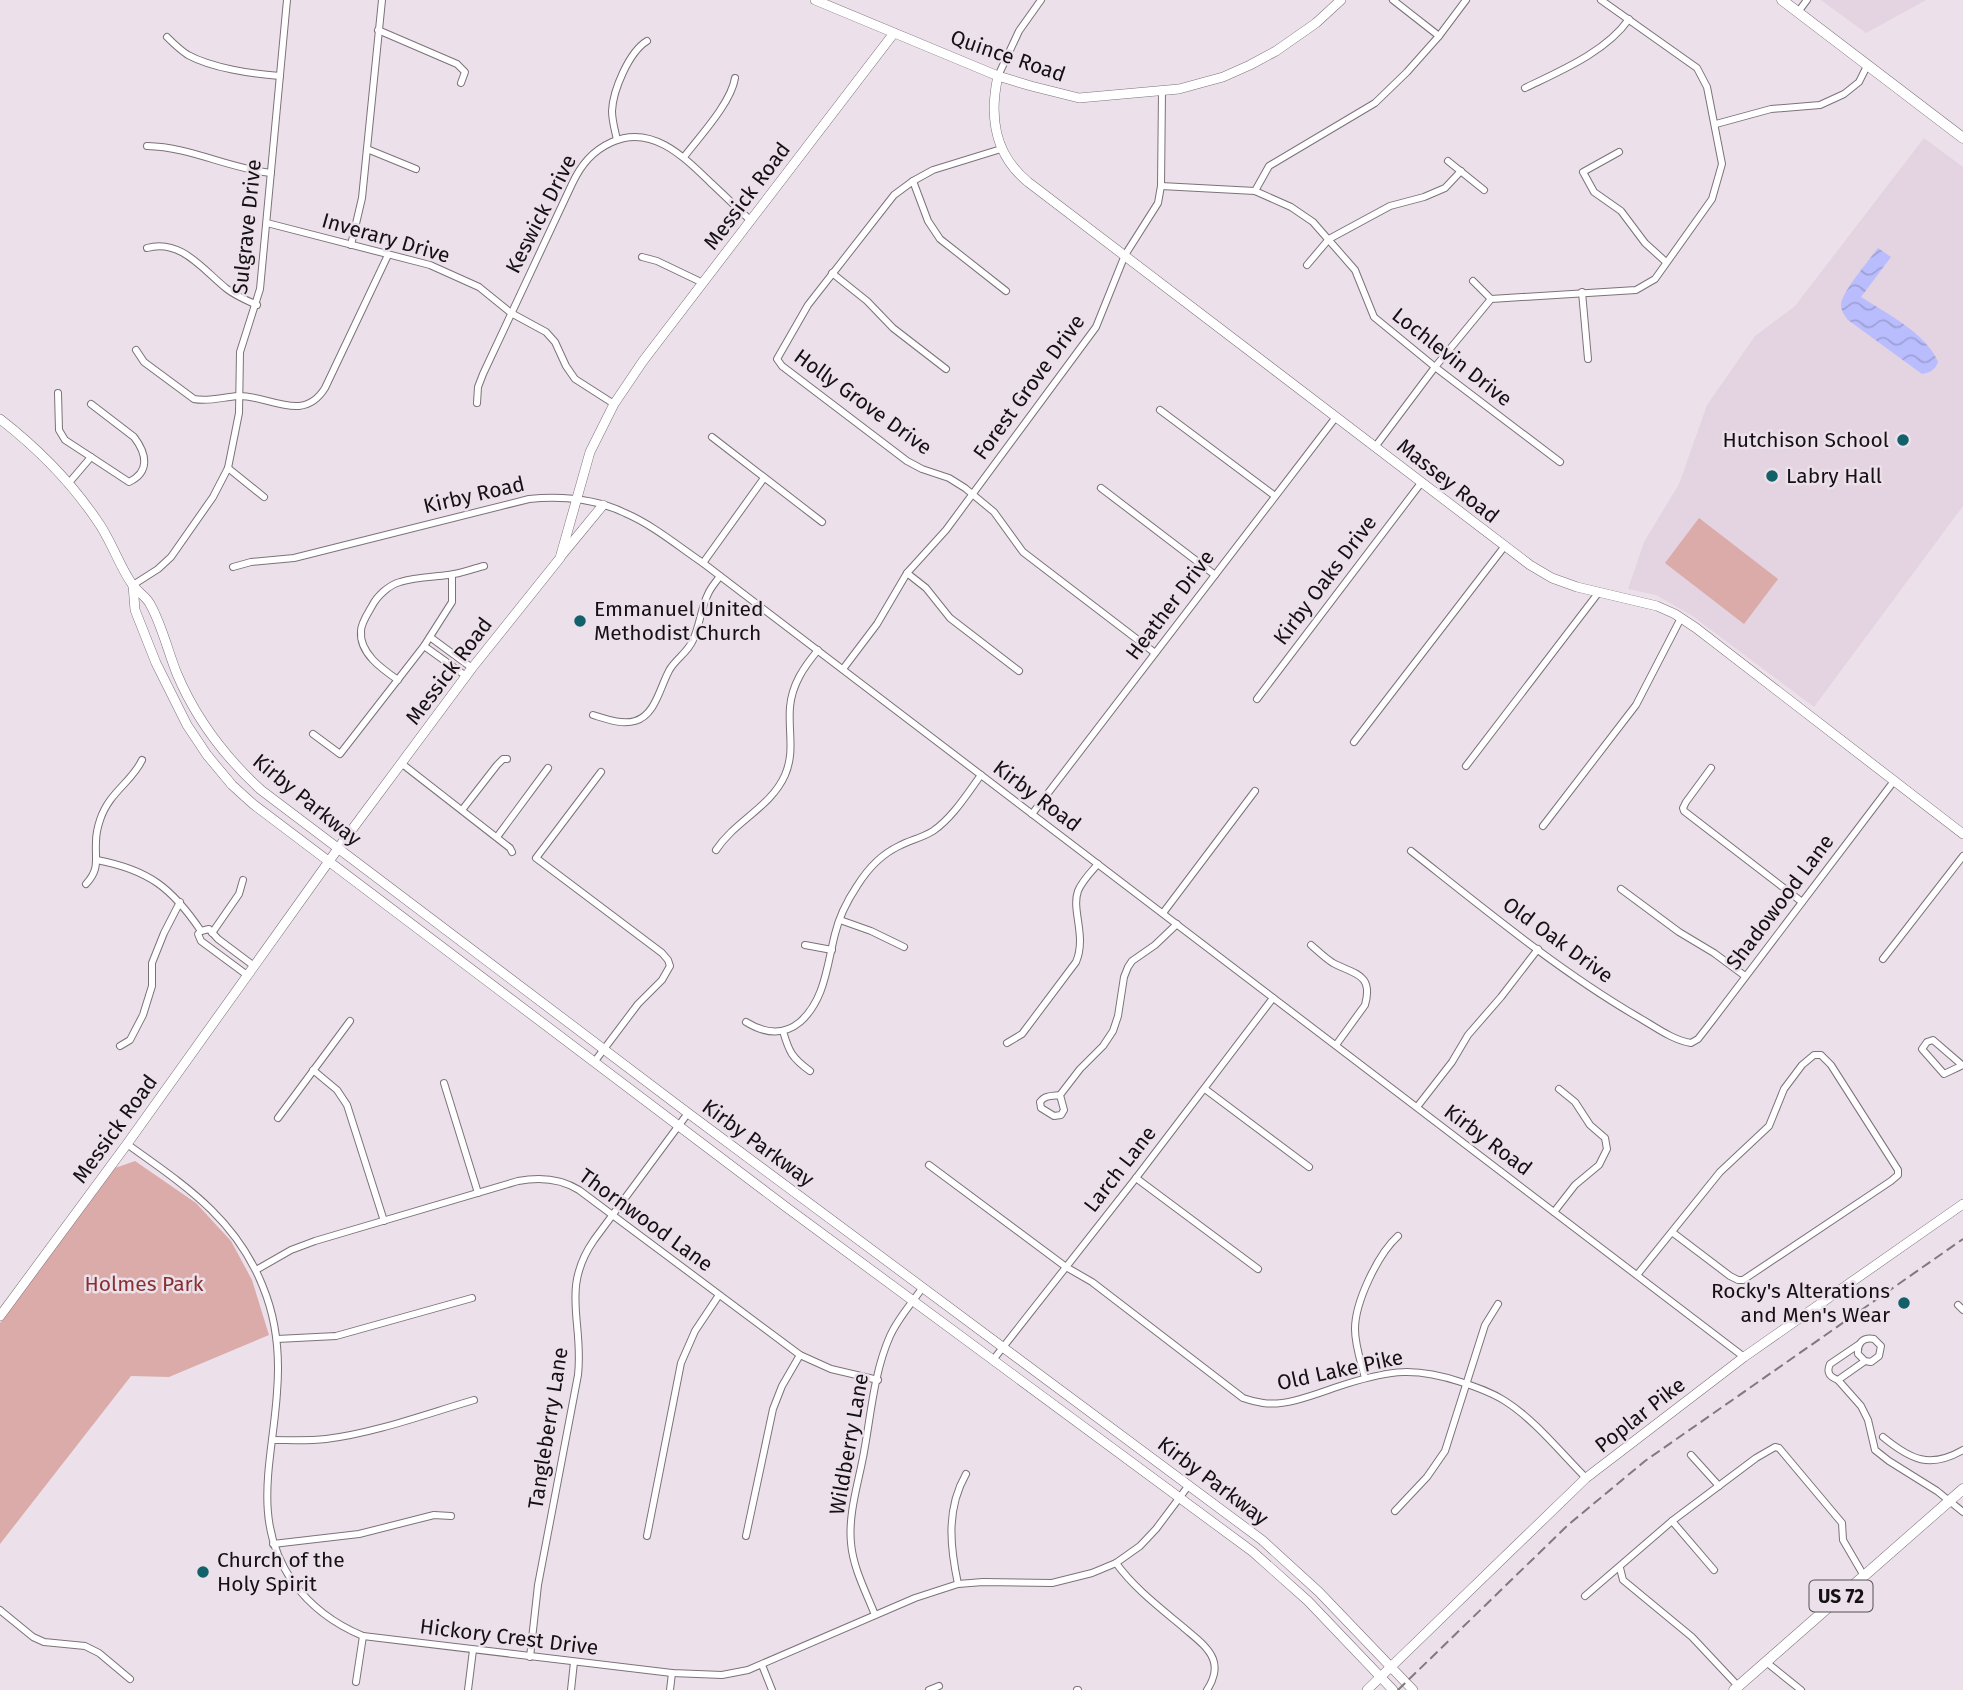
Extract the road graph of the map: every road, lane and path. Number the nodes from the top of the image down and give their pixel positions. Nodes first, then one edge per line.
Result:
1 (287, 0) edge
2 (382, 0) edge
3 (815, 0) edge
4 (1041, 0) edge
5 (1341, 0) edge
6 (1393, 0) edge
7 (1466, 0) edge
8 (1601, 0) edge
9 (1782, 0) edge
10 (1807, 0) edge
11 (1798, 12) junction
12 (1629, 19) junction
13 (378, 30) junction
14 (894, 33) junction
15 (1439, 36) junction
16 (167, 37) dead end
17 (647, 41) dead end
18 (1868, 64) junction
19 (280, 76) junction
20 (998, 76) junction
21 (735, 78) dead end
22 (461, 83) dead end
23 (1525, 88) dead end
24 (1161, 91) junction
25 (1716, 124) junction
26 (1963, 138) edge
27 (617, 140) junction
28 (147, 146) dead end
29 (367, 149) junction
30 (1001, 149) junction
31 (1619, 152) dead end
32 (684, 157) junction
33 (1448, 161) dead end
34 (416, 169) dead end
35 (1461, 171) junction
36 (271, 173) junction
37 (913, 181) junction
38 (1161, 186) junction
39 (1484, 190) dead end
40 (1255, 191) junction
41 (750, 220) junction
42 (267, 223) junction
43 (1329, 239) junction
44 (351, 245) junction
45 (148, 248) dead end
46 (388, 255) junction
47 (1125, 255) junction
48 (642, 257) dead end
49 (1665, 262) junction
50 (1307, 265) dead end
51 (832, 273) junction
52 (1473, 281) dead end
53 (703, 283) junction
54 (1006, 291) dead end
55 (1582, 292) junction
56 (1491, 299) junction
57 (257, 304) junction
58 (511, 313) junction
59 (136, 350) dead end
60 (1588, 359) dead end
61 (1435, 368) junction
62 (946, 369) dead end
63 (58, 393) dead end
64 (240, 396) junction
65 (90, 404) dead end
66 (477, 404) dead end
67 (614, 404) junction
68 (1160, 410) dead end
69 (1336, 417) junction
70 (0, 419) edge
71 (712, 438) dead end
72 (1375, 447) junction
73 (91, 457) junction
74 (1560, 463) dead end
75 (228, 468) junction
76 (764, 478) junction
77 (1421, 483) junction
78 (68, 484) junction
79 (1101, 488) dead end
80 (974, 494) junction
81 (1275, 496) junction
82 (264, 497) dead end
83 (576, 500) junction
84 (603, 505) junction
85 (822, 522) dead end
86 (1504, 547) junction
87 (560, 558) junction
88 (703, 563) junction
89 (484, 566) dead end
90 (233, 567) dead end
91 (907, 573) junction
92 (452, 575) junction
93 (1215, 575) junction
94 (720, 576) junction
95 (133, 585) junction
96 (1599, 592) junction
97 (1681, 618) junction
98 (430, 637) junction
99 (424, 646) junction
100 (818, 650) junction
101 (1155, 653) junction
102 (843, 669) junction
103 (1019, 671) dead end
104 (469, 672) junction
105 (398, 680) junction
106 (1257, 699) dead end
107 (593, 715) dead end
108 (313, 734) dead end
109 (1354, 742) dead end
110 (507, 759) dead end
111 (142, 760) dead end
112 (401, 763) junction
113 (1466, 766) dead end
114 (548, 768) dead end
115 (1711, 768) dead end
116 (601, 772) dead end
117 (981, 775) junction
118 (1894, 781) junction
119 (1255, 791) dead end
120 (463, 810) junction
121 (1032, 814) junction
122 (1543, 826) dead end
123 (1963, 834) edge
124 (497, 837) junction
125 (338, 849) junction
126 (716, 850) dead end
127 (1410, 851) dead end
128 (512, 852) dead end
129 (1963, 856) edge
130 (97, 860) junction
131 (328, 862) junction
132 (1098, 864) junction
133 (243, 880) dead end
134 (86, 884) dead end
135 (1621, 888) dead end
136 (180, 902) junction
137 (1802, 902) junction
138 (1163, 913) junction
139 (840, 920) junction
140 (1177, 924) junction
141 (201, 931) junction
142 (212, 933) junction
143 (805, 945) dead end
144 (1311, 945) dead end
145 (904, 947) dead end
146 (1538, 949) junction
147 (832, 950) junction
148 (1883, 959) dead end
149 (254, 966) junction
150 (247, 975) junction
151 (1745, 976) junction
152 (1273, 998) junction
153 (350, 1021) dead end
154 (746, 1022) dead end
155 (783, 1031) junction
156 (1007, 1043) dead end
157 (1693, 1043) joint
158 (1336, 1045) junction
159 (120, 1046) dead end
160 (604, 1050) junction
161 (595, 1061) junction
162 (1963, 1065) edge
163 (313, 1070) junction
164 (810, 1071) dead end
165 (444, 1083) dead end
166 (1205, 1088) junction
167 (1559, 1089) dead end
168 (1060, 1095) dead end
169 (1417, 1107) junction
170 (688, 1113) junction
171 (278, 1118) dead end
172 (679, 1125) junction
173 (127, 1144) junction
174 (929, 1165) dead end
175 (1309, 1167) dead end
176 (1136, 1178) junction
177 (478, 1193) junction
178 (1963, 1204) edge
179 (1554, 1212) junction
180 (612, 1215) junction
181 (384, 1221) junction
182 (1672, 1232) junction
183 (1398, 1236) dead end
184 (1066, 1267) junction
185 (1258, 1269) dead end
186 (256, 1270) junction
187 (1637, 1275) junction
188 (923, 1287) junction
189 (719, 1295) junction
190 (472, 1297) dead end
191 (913, 1301) junction
192 (1498, 1304) dead end
193 (0, 1316) edge
194 (277, 1339) junction
195 (1860, 1343) junction
196 (1003, 1347) junction
197 (800, 1355) junction
198 (1744, 1357) junction
199 (993, 1360) junction
200 (1865, 1361) junction
201 (1364, 1378) junction
202 (877, 1380) junction
203 (1838, 1380) junction
204 (1466, 1384) junction
205 (474, 1400) dead end
206 (1883, 1437) dead end
207 (272, 1440) junction
208 (1963, 1450) edge
209 (1691, 1455) dead end
210 (1906, 1455) junction
211 (1898, 1466) junction
212 (966, 1474) dead end
213 (1586, 1478) junction
214 (1189, 1485) junction
215 (1719, 1486) junction
216 (1963, 1489) edge
217 (1179, 1498) junction
218 (1948, 1501) junction
219 (1395, 1511) dead end
220 (1963, 1512) edge
221 (451, 1516) dead end
222 (1672, 1521) junction
223 (648, 1536) dead end
224 (746, 1536) dead end
225 (273, 1544) junction
226 (1116, 1563) junction
227 (1620, 1568) junction
228 (1714, 1570) dead end
229 (1864, 1576) junction
230 (958, 1584) junction
231 (1585, 1597) dead end
232 (0, 1610) edge
233 (875, 1615) junction
234 (363, 1636) junction
235 (473, 1650) junction
236 (530, 1657) junction
237 (574, 1661) junction
238 (1766, 1662) junction
239 (762, 1665) junction
240 (1390, 1667) junction
241 (672, 1673) junction
242 (1380, 1677) junction
243 (130, 1679) dead end
244 (356, 1682) dead end
245 (939, 1686) dead end
246 (1736, 1688) edge
247 (468, 1690) edge
248 (571, 1690) edge
249 (670, 1690) edge
250 (772, 1690) edge
251 (929, 1690) edge
252 (1207, 1690) edge
253 (1367, 1690) edge
254 (1393, 1690) edge
255 (1413, 1690) edge
256 (1801, 1690) edge

1 - 19 street, Sulgrave Drive
2 - 13 street
3 - 14 main road, Quince Road
4 - 20 street
5 - 24 main road, Quince Road
6 - 15 street
7 - 15 street
8 - 12 street
9 - 11 main road
10 - 11 street
11 - 18 main road
12 - 23 street
12 - 25 street
13 - 22 street
13 - 29 street
14 - 20 main road, Quince Road
14 - 41 main road, Messick Road
15 - 40 street
16 - 19 street
17 - 27 street
18 - 25 street
18 - 26 main road
19 - 36 street, Sulgrave Drive
20 - 24 main road, Quince Road
20 - 30 main road, Massey Road
21 - 32 street
24 - 38 street, Forest Grove Drive
25 - 49 street
27 - 32 street
27 - 58 street, Keswick Drive
28 - 36 street
29 - 34 street
29 - 44 street
30 - 37 street
30 - 47 main road, Massey Road
31 - 49 street
32 - 41 street
33 - 35 street
35 - 39 street
35 - 43 street
36 - 42 street, Sulgrave Drive
37 - 51 street
37 - 54 street
38 - 40 street, Lochlevin Drive
38 - 47 street, Forest Grove Drive
40 - 43 street, Lochlevin Drive
41 - 53 main road, Messick Road
42 - 44 street, Inverary Drive
42 - 57 street, Sulgrave Drive
43 - 50 street
43 - 61 street, Lochlevin Drive
44 - 46 street, Inverary Drive
45 - 57 street
46 - 58 street, Inverary Drive
46 - 64 street
47 - 69 main road, Massey Road
47 - 80 street, Forest Grove Drive
48 - 53 street
49 - 55 street
51 - 62 street
51 - 80 street, Holly Grove Drive
52 - 56 street
53 - 67 main road, Messick Road
55 - 56 street
55 - 60 street
56 - 61 street
57 - 64 street, Sulgrave Drive
58 - 66 street, Keswick Drive
58 - 67 street, Inverary Drive
59 - 64 street
61 - 72 street
61 - 74 street, Lochlevin Drive
63 - 73 street
64 - 75 street, Sulgrave Drive
65 - 73 street
67 - 83 main road, Messick Road
68 - 81 street
69 - 72 main road, Massey Road
69 - 81 street, Heather Drive
70 - 78 main road, Kirby Parkway
71 - 76 street
72 - 77 main road, Massey Road
73 - 78 street
75 - 82 street
75 - 95 street, Sulgrave Drive
76 - 85 street
76 - 88 street
77 - 86 main road, Massey Road
77 - 106 street, Kirby Oaks Drive
78 - 95 main road, Kirby Parkway
79 - 93 street
80 - 91 street, Forest Grove Drive
80 - 101 street, Holly Grove Drive
81 - 93 street, Heather Drive
83 - 84 street, Kirby Road
83 - 87 main road, Messick Road
83 - 90 street, Kirby Road
84 - 87 main road
84 - 88 street, Kirby Road
86 - 96 main road, Massey Road
86 - 109 street
87 - 104 main road, Messick Road
88 - 94 street, Kirby Road
89 - 92 street
91 - 102 street, Forest Grove Drive
91 - 103 street
92 - 98 street
92 - 105 street
93 - 101 street, Heather Drive
94 - 100 street, Kirby Road
94 - 107 street
95 - 125 main road, Kirby Parkway
95 - 131 main road, Kirby Parkway
96 - 97 main road, Massey Road
96 - 113 street
97 - 118 main road, Massey Road
97 - 122 street
98 - 99 street
98 - 104 street
99 - 104 street
99 - 105 street
100 - 102 street, Kirby Road
100 - 126 street
101 - 121 street, Heather Drive
102 - 117 street, Kirby Road
104 - 112 main road, Messick Road
105 - 108 street
110 - 120 street
111 - 130 street
112 - 120 street
112 - 125 main road, Messick Road
114 - 124 street
115 - 137 street
116 - 160 street
117 - 121 street, Kirby Road
117 - 139 street
118 - 123 main road, Massey Road
118 - 137 street, Shadowood Lane
119 - 138 street
120 - 124 street
121 - 132 street, Kirby Road
124 - 128 street
125 - 131 main road, Messick Road
125 - 160 main road, Kirby Parkway
127 - 146 street, Old Oak Drive
129 - 148 street
130 - 134 street
130 - 136 street
131 - 149 main road, Messick Road
131 - 161 main road, Kirby Parkway
132 - 138 street, Kirby Road
132 - 156 street
133 - 142 street
135 - 151 street
136 - 141 street
136 - 159 street
137 - 151 street, Shadowood Lane
138 - 140 street, Kirby Road
139 - 145 street
139 - 147 street
140 - 152 street, Kirby Road
140 - 168 street
141 - 142 street
141 - 150 street
142 - 149 street
143 - 147 street
144 - 158 street
146 - 157 street, Old Oak Drive
146 - 169 street
147 - 155 street
149 - 150 main road, Messick Road
150 - 173 main road, Messick Road
151 - 157 street, Shadowood Lane
152 - 158 street, Kirby Road
152 - 166 street, Larch Lane
153 - 163 street
154 - 155 street
155 - 164 street
158 - 169 street, Kirby Road
160 - 161 street
160 - 170 main road, Kirby Parkway
161 - 172 main road, Kirby Parkway
162 - 162 street
163 - 171 street
163 - 181 street
165 - 177 street
166 - 175 street
166 - 176 street, Larch Lane
167 - 179 street
169 - 179 street, Kirby Road
170 - 172 street, Tangleberry Lane
170 - 188 main road, Kirby Parkway
172 - 180 street, Tangleberry Lane
172 - 191 main road, Kirby Parkway
173 - 186 street, Hickory Crest Drive
173 - 193 main road, Messick Road
174 - 184 street, Old Lake Pike
176 - 184 street, Larch Lane
176 - 185 street
177 - 180 street, Thornwood Lane
177 - 181 street, Thornwood Lane
178 - 198 main road, Poplar Pike
179 - 187 street, Kirby Road
180 - 189 street, Thornwood Lane
180 - 236 street, Tangleberry Lane
181 - 186 street, Thornwood Lane
182 - 182 street
182 - 187 street
183 - 201 street
184 - 196 street, Larch Lane
184 - 201 street, Old Lake Pike
186 - 194 street, Hickory Crest Drive
187 - 198 street, Kirby Road
188 - 191 street, Wildberry Lane
188 - 196 main road, Kirby Parkway
189 - 197 street, Thornwood Lane
189 - 223 street
190 - 194 street
191 - 199 main road, Kirby Parkway
191 - 202 street, Wildberry Lane
192 - 204 street
194 - 207 street, Hickory Crest Drive
195 - 200 street
195 - 200 street
195 - 203 street
196 - 199 street, Larch Lane
196 - 214 main road, Kirby Parkway
197 - 202 street, Thornwood Lane
197 - 224 street
198 - 213 main road, Poplar Pike
199 - 217 main road, Kirby Parkway
200 - 203 street
201 - 204 street, Old Lake Pike
202 - 233 street, Wildberry Lane
203 - 211 street
204 - 213 street, Old Lake Pike
204 - 219 street
205 - 207 street
206 - 210 street
207 - 225 street, Hickory Crest Drive
208 - 210 street
209 - 215 street
210 - 211 street
211 - 218 street
212 - 230 street
213 - 240 main road, Poplar Pike
214 - 217 street, Hickory Crest Drive
214 - 240 main road, Kirby Parkway
215 - 222 street
215 - 229 street
216 - 218 main road, US 72
217 - 226 street, Hickory Crest Drive
217 - 242 main road, Kirby Parkway
218 - 220 street
218 - 229 main road, US 72
221 - 225 street
222 - 227 street
222 - 228 street
225 - 234 street, Hickory Crest Drive
226 - 230 street, Hickory Crest Drive
226 - 252 street
227 - 231 street
227 - 246 street
229 - 238 main road, US 72
230 - 233 street, Hickory Crest Drive
232 - 243 street
233 - 239 street, Hickory Crest Drive
234 - 235 street, Hickory Crest Drive
234 - 244 street
235 - 236 street, Hickory Crest Drive
235 - 247 street
236 - 237 street, Hickory Crest Drive
237 - 241 street, Hickory Crest Drive
237 - 248 street
238 - 246 main road, US 72
238 - 256 street
239 - 241 street, Hickory Crest Drive
239 - 250 street
240 - 242 main road, Poplar Pike
240 - 255 main road, Kirby Parkway
241 - 249 street
242 - 253 main road, Poplar Pike
242 - 254 main road, Kirby Parkway
245 - 251 street

